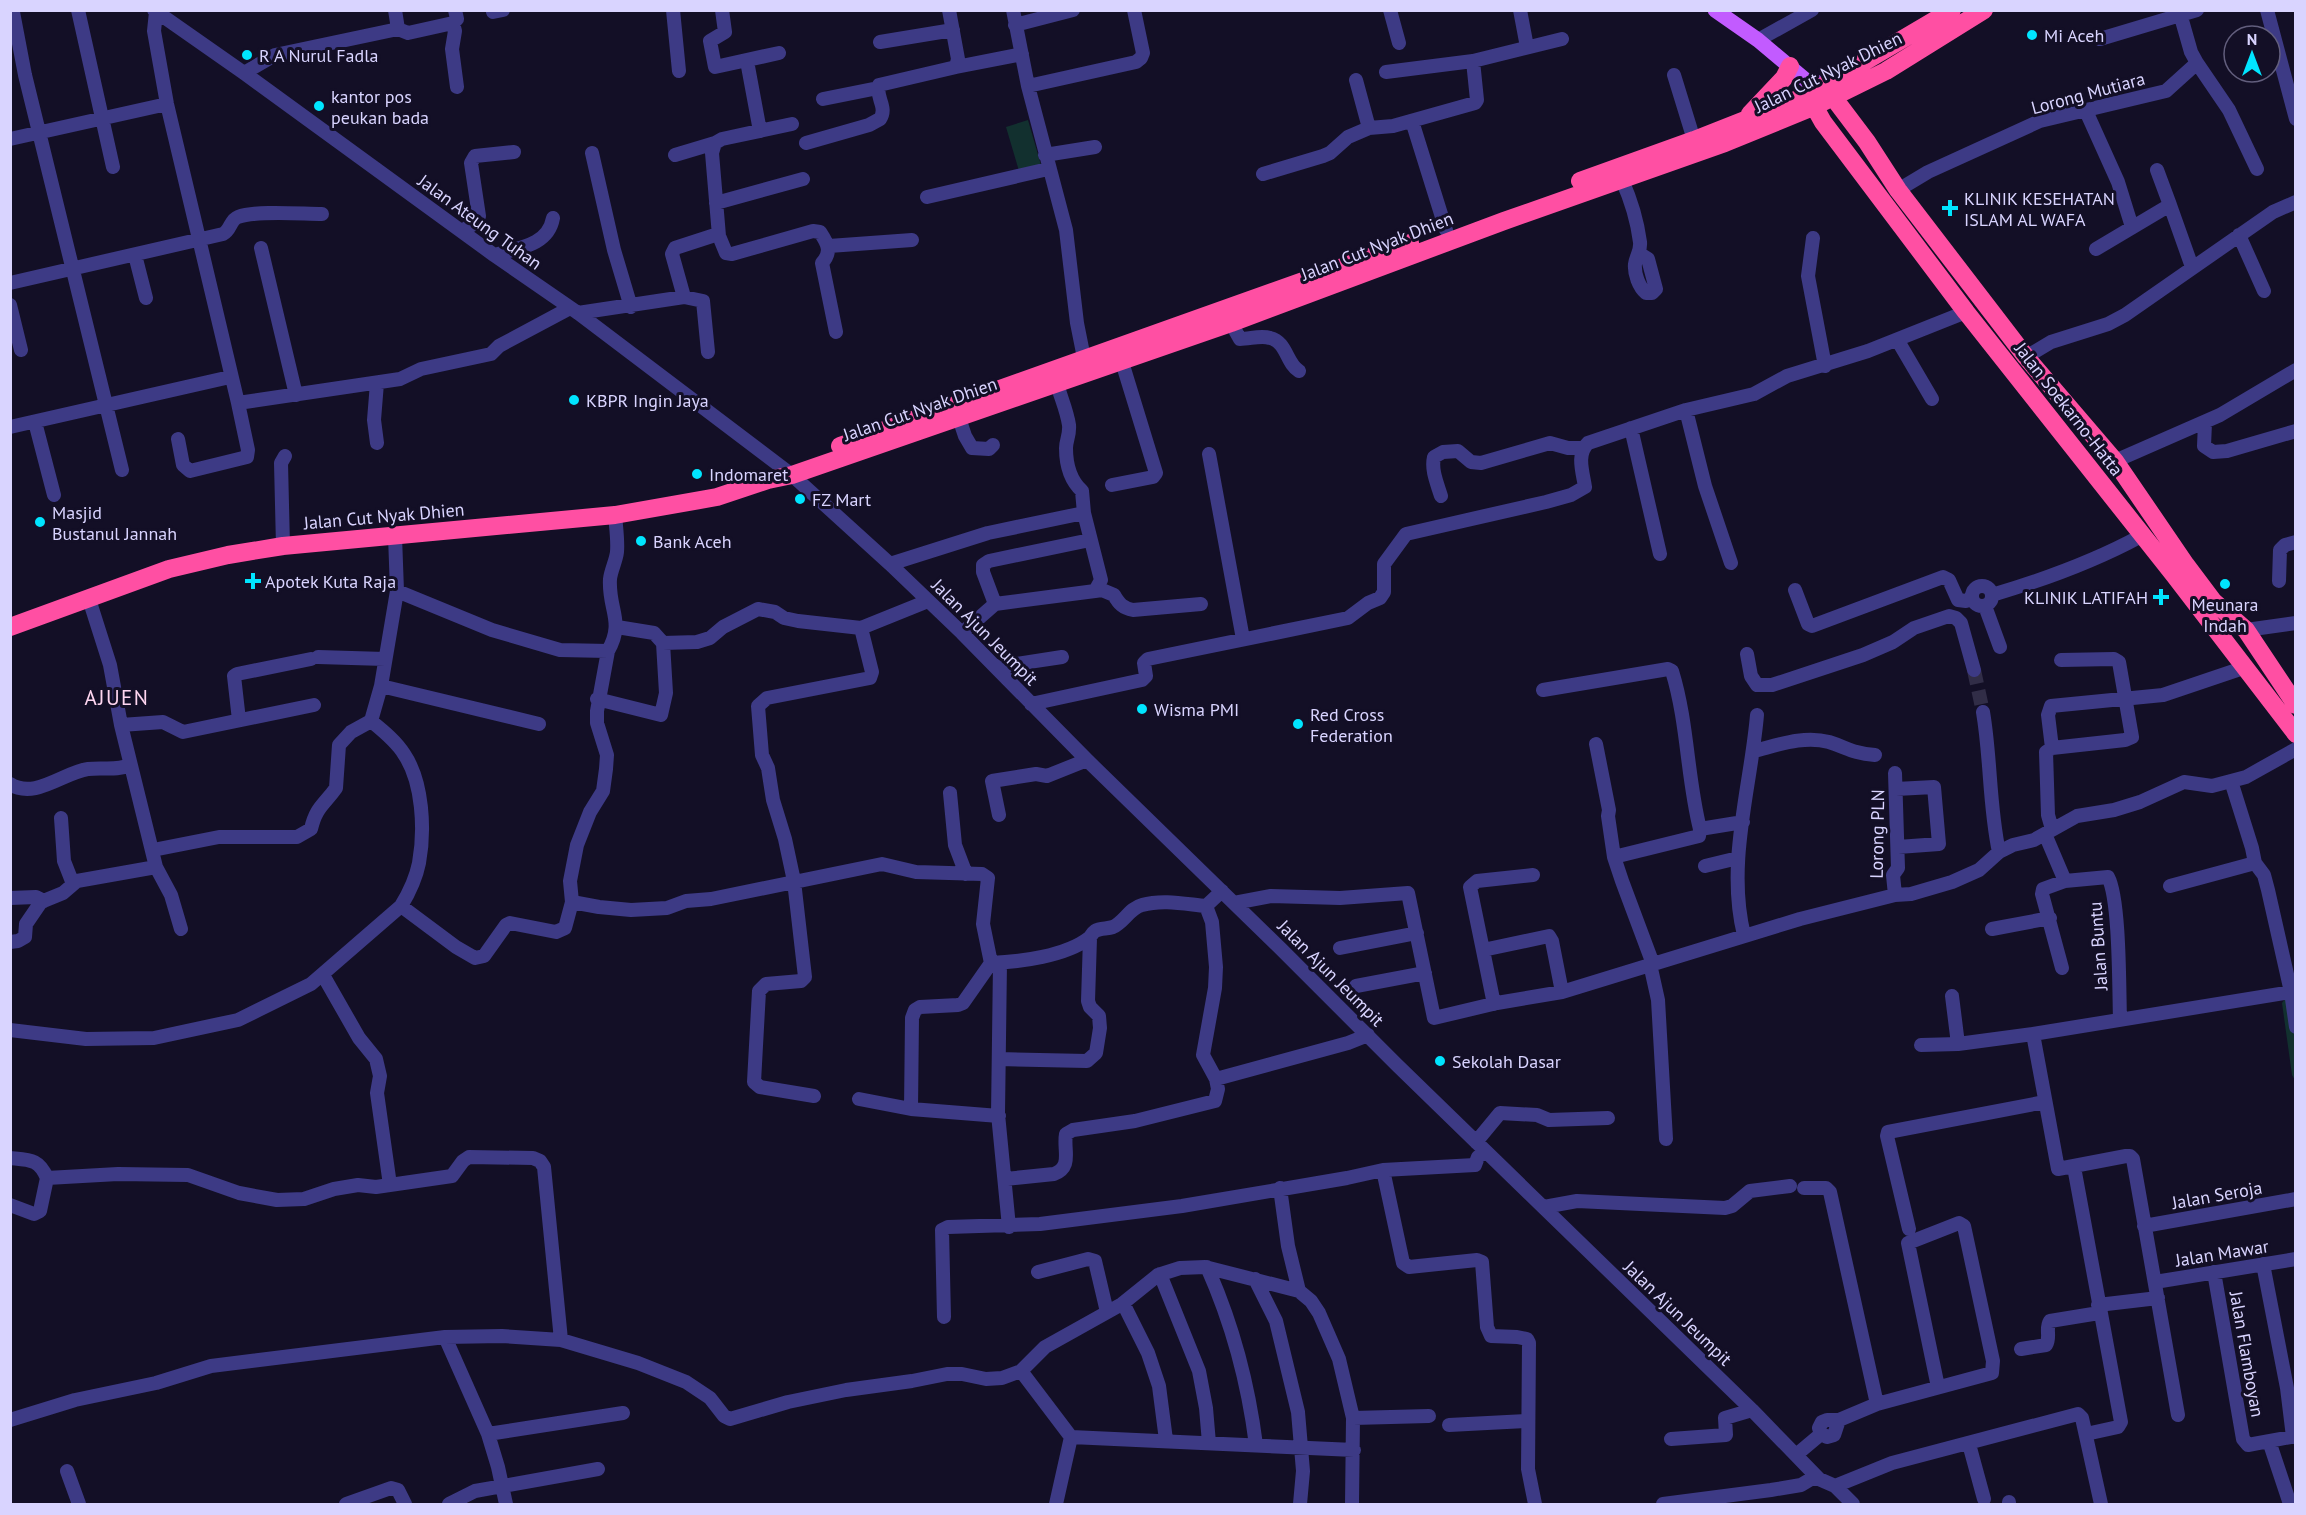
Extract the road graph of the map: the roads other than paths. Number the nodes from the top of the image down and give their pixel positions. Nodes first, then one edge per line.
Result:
1 (78, 10) edge
2 (395, 10) edge
3 (673, 10) edge
4 (722, 10) edge
5 (949, 10) edge
6 (1013, 10) edge
7 (1073, 10) edge
8 (1134, 10) edge
9 (1390, 10) edge
10 (1520, 10) edge
11 (1714, 10) edge
12 (1812, 10) edge
13 (1952, 10) edge
14 (1984, 10) edge
15 (2196, 10) edge
16 (2267, 10) edge
17 (155, 11) edge
18 (15, 12) edge
19 (2180, 12) edge
20 (1930, 16) edge
21 (454, 17) edge
22 (1016, 25) junction
23 (398, 29) junction
24 (953, 30) junction
25 (1562, 39) dead end
26 (2100, 39) dead end
27 (1758, 40) junction
28 (880, 42) dead end
29 (1399, 43) dead end
30 (1527, 47) junction
31 (780, 53) dead end
32 (1022, 54) junction
33 (747, 61) junction
34 (1473, 61) junction
35 (2198, 63) junction
36 (1790, 66) junction
37 (956, 67) junction
38 (679, 71) dead end
39 (1386, 72) dead end
40 (244, 73) junction
41 (1674, 75) dead end
42 (1356, 80) dead end
43 (1028, 86) junction
44 (457, 87) dead end
45 (878, 88) junction
46 (1817, 93) junction
47 (823, 99) dead end
48 (167, 104) junction
49 (2086, 111) junction
50 (104, 118) junction
51 (2295, 119) edge
52 (1745, 120) junction
53 (1412, 121) junction
54 (792, 124) dead end
55 (1369, 128) junction
56 (760, 131) junction
57 (40, 133) junction
58 (10, 140) edge
59 (1694, 140) junction
60 (714, 143) junction
61 (806, 143) dead end
62 (1095, 147) dead end
63 (514, 152) dead end
64 (592, 153) dead end
65 (675, 155) dead end
66 (1045, 155) junction
67 (113, 167) dead end
68 (1048, 169) junction
69 (2257, 169) dead end
70 (2157, 170) dead end
71 (1263, 174) dead end
72 (803, 178) dead end
73 (1622, 180) junction
74 (1898, 190) junction
75 (927, 197) dead end
76 (2295, 202) edge
77 (716, 203) junction
78 (2170, 205) junction
79 (322, 214) dead end
80 (553, 218) dead end
81 (2132, 226) junction
82 (1446, 230) junction
83 (462, 231) junction
84 (2239, 235) junction
85 (719, 236) junction
86 (1813, 238) dead end
87 (198, 240) junction
88 (912, 240) dead end
89 (829, 246) junction
90 (261, 248) dead end
91 (2096, 249) dead end
92 (1640, 254) dead end
93 (135, 255) junction
94 (494, 255) junction
95 (2192, 267) junction
96 (73, 269) junction
97 (10, 283) edge
98 (2264, 291) dead end
99 (684, 297) junction
100 (146, 298) dead end
101 (10, 306) edge
102 (631, 307) junction
103 (574, 311) junction
104 (1966, 312) junction
105 (1231, 323) junction
106 (836, 332) dead end
107 (1898, 340) junction
108 (21, 350) dead end
109 (708, 352) dead end
110 (2026, 357) junction
111 (1122, 362) junction
112 (1085, 366) junction
113 (1826, 366) junction
114 (2295, 370) edge
115 (1299, 371) dead end
116 (230, 377) junction
117 (377, 383) junction
118 (1057, 384) junction
119 (296, 395) junction
120 (1932, 399) dead end
121 (238, 403) junction
122 (106, 406) junction
123 (1686, 410) junction
124 (959, 418) junction
125 (35, 422) junction
126 (2205, 423) junction
127 (10, 427) edge
128 (1630, 428) junction
129 (2295, 431) edge
130 (178, 439) dead end
131 (378, 443) dead end
132 (993, 445) dead end
133 (1582, 448) junction
134 (1209, 454) dead end
135 (285, 456) dead end
136 (2115, 461) junction
137 (122, 470) dead end
138 (788, 471) junction
139 (1112, 485) dead end
140 (54, 495) dead end
141 (1441, 496) dead end
142 (1084, 513) junction
143 (615, 515) junction
144 (395, 536) junction
145 (2141, 536) junction
146 (1090, 540) junction
147 (2295, 542) edge
148 (282, 546) junction
149 (1660, 554) dead end
150 (1731, 563) dead end
151 (890, 564) junction
152 (2180, 570) junction
153 (2279, 581) dead end
154 (1795, 590) dead end
155 (397, 591) junction
156 (1095, 591) junction
157 (89, 599) junction
158 (1989, 600) junction
159 (928, 601) junction
160 (995, 604) junction
161 (1201, 604) dead end
162 (2295, 623) edge
163 (10, 627) edge
164 (617, 627) junction
165 (861, 628) junction
166 (2246, 630) junction
167 (962, 633) junction
168 (1243, 639) junction
169 (663, 643) junction
170 (2000, 647) dead end
171 (608, 651) junction
172 (1747, 654) dead end
173 (1062, 657) dead end
174 (386, 659) junction
175 (2061, 660) dead end
176 (996, 667) junction
177 (2243, 668) junction
178 (1974, 670) tunnel mouth
179 (381, 686) junction
180 (1543, 690) dead end
181 (2126, 698) junction
182 (597, 699) junction
183 (1031, 704) junction
184 (314, 705) dead end
185 (2295, 705) edge
186 (1983, 712) tunnel mouth
187 (1757, 715) dead end
188 (239, 720) junction
189 (371, 721) junction
190 (539, 724) dead end
191 (121, 725) junction
192 (2295, 735) edge
193 (1596, 744) dead end
194 (2052, 748) junction
195 (2295, 748) edge
196 (1754, 751) junction
197 (1875, 755) dead end
198 (1087, 760) junction
199 (130, 765) junction
200 (1895, 773) dead end
201 (2231, 782) junction
202 (10, 784) edge
203 (1896, 789) junction
204 (950, 793) dead end
205 (999, 815) dead end
206 (62, 818) dead end
207 (1743, 822) junction
208 (1700, 829) junction
209 (2049, 832) junction
210 (1898, 847) junction
211 (153, 850) junction
212 (1999, 852) junction
213 (1614, 857) junction
214 (1738, 858) junction
215 (2255, 863) junction
216 (1705, 866) dead end
217 (156, 867) junction
218 (966, 874) junction
219 (1533, 875) dead end
220 (794, 881) junction
221 (2065, 881) junction
222 (74, 884) junction
223 (2170, 886) dead end
224 (1222, 891) junction
225 (1895, 896) junction
226 (10, 898) edge
227 (44, 901) junction
228 (572, 902) junction
229 (1234, 903) junction
230 (401, 906) junction
231 (1206, 906) junction
232 (2050, 918) junction
233 (181, 929) dead end
234 (1992, 929) dead end
235 (1417, 933) junction
236 (1744, 935) junction
237 (1090, 938) junction
238 (10, 942) edge
239 (1340, 948) dead end
240 (1483, 950) junction
241 (996, 963) junction
242 (1652, 964) junction
243 (2062, 968) dead end
244 (1425, 973) junction
245 (323, 975) junction
246 (1356, 986) dead end
247 (1562, 992) junction
248 (2291, 992) junction
249 (1952, 996) dead end
250 (1494, 1004) junction
251 (2120, 1020) junction
252 (2295, 1027) edge
253 (10, 1030) edge
254 (2032, 1034) junction
255 (1368, 1035) junction
256 (1958, 1044) junction
257 (1921, 1045) dead end
258 (999, 1059) junction
259 (1216, 1079) junction
260 (814, 1096) dead end
261 (859, 1099) dead end
262 (2045, 1102) junction
263 (911, 1109) junction
264 (999, 1116) junction
265 (1608, 1118) dead end
266 (1666, 1139) dead end
267 (1480, 1146) junction
268 (10, 1158) edge
269 (2074, 1167) junction
270 (1383, 1170) junction
271 (47, 1178) junction
272 (1005, 1179) junction
273 (390, 1185) junction
274 (1280, 1188) junction
275 (2295, 1199) edge
276 (10, 1205) edge
277 (1544, 1207) junction
278 (2144, 1226) junction
279 (1009, 1227) junction
280 (1909, 1229) dead end
281 (2295, 1259) edge
282 (2263, 1264) junction
283 (1207, 1267) junction
284 (1038, 1272) dead end
285 (2214, 1272) junction
286 (1160, 1274) junction
287 (1255, 1279) junction
288 (2155, 1282) junction
289 (1299, 1291) junction
290 (2158, 1298) junction
291 (1123, 1303) junction
292 (2099, 1309) junction
293 (1107, 1312) junction
294 (944, 1317) dead end
295 (445, 1337) junction
296 (561, 1340) junction
297 (2021, 1349) dead end
298 (1021, 1371) junction
299 (2291, 1384) edge
300 (1938, 1387) junction
301 (1877, 1404) junction
302 (1752, 1410) junction
303 (623, 1413) dead end
304 (2178, 1415) dead end
305 (1429, 1416) dead end
306 (1353, 1418) junction
307 (10, 1420) edge
308 (1527, 1421) junction
309 (1449, 1425) dead end
310 (488, 1434) junction
311 (2086, 1434) junction
312 (2294, 1436) edge
313 (1071, 1437) junction
314 (1671, 1439) dead end
315 (1166, 1440) junction
316 (2269, 1441) junction
317 (1209, 1443) junction
318 (1970, 1444) junction
319 (1256, 1445) junction
320 (1302, 1447) junction
321 (1354, 1450) junction
322 (1796, 1455) junction
323 (598, 1469) dead end
324 (67, 1472) dead end
325 (1810, 1481) junction
326 (502, 1486) junction
327 (1835, 1486) junction
328 (1984, 1499) dead end
329 (79, 1504) edge
330 (346, 1504) edge
331 (405, 1504) edge
332 (449, 1504) edge
333 (506, 1504) edge
334 (1056, 1504) edge
335 (1299, 1504) edge
336 (1352, 1504) edge
337 (1535, 1504) edge
338 (1665, 1504) edge
339 (1853, 1504) edge
340 (2101, 1504) edge
341 (2290, 1504) edge

1 - 50 street
2 - 23 street
3 - 38 street
4 - 33 street
5 - 24 street
6 - 22 street
7 - 22 street
8 - 43 street
9 - 29 street
10 - 30 street
11 - 27 main road
12 - 27 street
13 - 20 highway, Jalan Cut Nyak Dhien
14 - 46 highway, Jalan Cut Nyak Dhien
15 - 19 street
16 - 51 street
17 - 40 street, Jalan Ateung Tuhan
17 - 48 street
18 - 57 street
19 - 26 street
19 - 35 street
20 - 46 highway, Jalan Cut Nyak Dhien
21 - 23 street
21 - 44 street
22 - 32 street
23 - 40 street
24 - 28 street
24 - 37 street
25 - 30 street
27 - 36 main road
30 - 34 street
31 - 33 street
32 - 37 street
32 - 43 street
33 - 56 street
34 - 39 street
34 - 53 street
35 - 49 street, Lorong Mutiara
35 - 69 street
36 - 46 main road
36 - 52 highway
37 - 45 street
40 - 83 street, Jalan Ateung Tuhan
41 - 59 street
42 - 55 street
43 - 66 street
45 - 47 street
45 - 61 street
46 - 52 highway, Jalan Cut Nyak Dhien
46 - 73 highway, Jalan Cut Nyak Dhien
46 - 74 highway, Jalan Soekarno-Hatta
46 - 104 highway, Jalan Soekarno-Hatta
48 - 50 street
48 - 87 street
49 - 74 street, Lorong Mutiara
49 - 81 street
50 - 57 street
50 - 67 street
52 - 59 highway, Jalan Cut Nyak Dhien
53 - 55 street
53 - 82 street
54 - 56 street
55 - 71 street
56 - 60 street
57 - 58 street
57 - 96 street
59 - 82 highway, Jalan Cut Nyak Dhien
60 - 65 street
60 - 77 street
62 - 66 street
63 - 83 street
64 - 102 street
66 - 68 street
68 - 75 street
68 - 112 street
70 - 78 street
72 - 77 street
73 - 92 street
73 - 105 highway, Jalan Cut Nyak Dhien
74 - 110 highway, Jalan Soekarno-Hatta
76 - 84 street
77 - 85 street
78 - 81 street
78 - 95 street
79 - 87 street
80 - 94 street
81 - 91 street
82 - 112 highway, Jalan Cut Nyak Dhien
83 - 94 street, Jalan Ateung Tuhan
84 - 95 street
84 - 98 street
85 - 89 street
85 - 99 street
86 - 113 street
87 - 93 street
87 - 116 street
88 - 89 street
89 - 106 street
90 - 119 street
93 - 96 street
93 - 100 street
94 - 103 street, Jalan Ateung Tuhan
95 - 110 street
96 - 97 street
96 - 122 street
99 - 102 street
99 - 109 street
101 - 108 street
102 - 103 street
103 - 117 street
103 - 138 street, Jalan Ateung Tuhan
104 - 107 street
104 - 145 highway, Jalan Soekarno-Hatta
105 - 111 highway, Jalan Cut Nyak Dhien
105 - 115 street
107 - 113 street
107 - 120 street
110 - 136 highway, Jalan Soekarno-Hatta
111 - 112 highway, Jalan Cut Nyak Dhien
111 - 139 street
112 - 118 highway, Jalan Cut Nyak Dhien
112 - 138 highway, Jalan Cut Nyak Dhien
113 - 123 street
114 - 126 street
116 - 121 street
116 - 122 street
117 - 119 street
117 - 131 street
118 - 124 highway, Jalan Cut Nyak Dhien
118 - 142 street
119 - 121 street
121 - 130 street
122 - 125 street
122 - 137 street
123 - 128 street
123 - 150 street
124 - 132 street
124 - 138 highway, Jalan Cut Nyak Dhien
125 - 127 street
125 - 140 street
126 - 129 street
126 - 136 street
128 - 133 street
128 - 149 street
133 - 141 street
133 - 168 street
134 - 168 street
135 - 148 street
136 - 152 highway, Jalan Soekarno-Hatta
138 - 143 highway, Jalan Cut Nyak Dhien
138 - 151 street, Jalan Ajun Jeumpit
142 - 146 street
142 - 151 street
143 - 144 highway, Jalan Cut Nyak Dhien
143 - 164 street
144 - 148 highway, Jalan Cut Nyak Dhien
144 - 155 street
145 - 152 highway, Jalan Soekarno-Hatta
145 - 158 street
146 - 156 street
146 - 160 street
147 - 153 street
148 - 157 highway, Jalan Cut Nyak Dhien
151 - 159 street, Jalan Ajun Jeumpit
152 - 166 highway, Jalan Soekarno-Hatta
152 - 177 highway, Jalan Soekarno-Hatta
154 - 158 street
155 - 171 street
155 - 174 street
156 - 160 street
156 - 161 street
157 - 163 highway, Jalan Cut Nyak Dhien
157 - 191 street
158 - 170 street
159 - 165 street
159 - 167 street, Jalan Ajun Jeumpit
160 - 167 street
162 - 166 street
164 - 169 street
164 - 171 street
165 - 169 street
165 - 220 street
166 - 185 highway, Jalan Soekarno-Hatta
167 - 176 street, Jalan Ajun Jeumpit
168 - 183 street
169 - 182 street
171 - 182 street
172 - 178 street
173 - 176 street
174 - 179 street
174 - 188 street
175 - 181 street
176 - 183 street, Jalan Ajun Jeumpit
177 - 181 street
177 - 192 highway, Jalan Soekarno-Hatta
179 - 189 street
179 - 190 street
180 - 208 street
181 - 194 street
181 - 194 street
182 - 228 street
183 - 198 street, Jalan Ajun Jeumpit
184 - 188 street
186 - 212 street
187 - 196 street
188 - 191 street
189 - 211 street
189 - 230 street
191 - 199 street
193 - 213 street
194 - 209 street
195 - 201 street
196 - 197 street
196 - 207 street
198 - 205 street
198 - 224 street, Jalan Ajun Jeumpit
199 - 202 street
199 - 211 street
200 - 203 street, Lorong PLN
201 - 209 street
201 - 215 street
203 - 210 street, Lorong PLN
203 - 210 street
204 - 218 street
206 - 222 street
207 - 208 street
207 - 214 street
208 - 213 street
209 - 212 street
209 - 221 street
210 - 225 street, Lorong PLN
211 - 217 street
212 - 225 street
213 - 242 street
214 - 216 street
214 - 236 street
215 - 223 street
215 - 248 street
217 - 222 street
217 - 233 street
218 - 220 street
218 - 241 street
219 - 240 street
220 - 228 street
220 - 260 street
221 - 232 street, Jalan Buntu
221 - 251 street, Jalan Buntu
222 - 227 street
224 - 229 street, Jalan Ajun Jeumpit
224 - 231 street
225 - 236 street
226 - 227 street
227 - 238 street
228 - 230 street
229 - 235 street
229 - 255 street, Jalan Ajun Jeumpit
230 - 245 street
231 - 237 street
231 - 259 street
232 - 234 street
232 - 243 street, Jalan Buntu
235 - 239 street
235 - 244 street
236 - 242 street
237 - 241 street
237 - 258 street
240 - 247 street
240 - 250 street
241 - 258 street
241 - 263 street
242 - 247 street
242 - 266 street
244 - 246 street
244 - 250 street
245 - 253 street
245 - 273 street
247 - 250 street
248 - 251 street
248 - 252 street
249 - 256 street
251 - 254 street
254 - 256 street
254 - 262 street
255 - 259 street
255 - 267 street, Jalan Ajun Jeumpit
256 - 257 street
258 - 264 street
259 - 272 street
261 - 263 street
262 - 269 street
262 - 280 street
263 - 264 street
264 - 272 street
265 - 267 street
267 - 270 street
267 - 277 street, Jalan Ajun Jeumpit
268 - 271 street
269 - 278 street
269 - 292 street
270 - 274 street
270 - 308 street
271 - 273 street
271 - 276 street
272 - 279 street
273 - 296 street
274 - 279 street
274 - 289 street
275 - 278 street, Jalan Seroja
277 - 301 street
277 - 302 street, Jalan Ajun Jeumpit
278 - 288 street
279 - 294 street
281 - 282 street, Jalan Mawar
282 - 285 street, Jalan Mawar
282 - 299 street
283 - 286 street
283 - 287 street
283 - 319 street
284 - 293 street
285 - 288 street, Jalan Mawar
285 - 316 street, Jalan Flamboyan
286 - 291 street
286 - 317 street
287 - 289 street
287 - 320 street
288 - 290 street
289 - 306 street
290 - 292 street
290 - 304 street
291 - 293 street
291 - 315 street
292 - 297 street
292 - 311 street
293 - 298 street
295 - 296 street
295 - 307 street
295 - 310 street
296 - 298 street
298 - 313 street
299 - 312 street
300 - 300 street
300 - 301 street
301 - 322 street
302 - 314 street
302 - 322 street, Jalan Ajun Jeumpit
303 - 310 street
305 - 306 street
306 - 321 street
308 - 309 street
308 - 337 street
310 - 326 street
311 - 318 street
311 - 340 street
312 - 316 street
313 - 315 street
313 - 334 street
315 - 317 street
316 - 341 street
317 - 319 street
318 - 327 street
318 - 328 street
319 - 320 street
320 - 321 street
320 - 335 street
321 - 336 street
322 - 325 street, Jalan Ajun Jeumpit
323 - 326 street
324 - 329 street
325 - 327 street, Jalan Ajun Jeumpit
325 - 338 street
326 - 332 street
326 - 333 street
327 - 339 street, Jalan Ajun Jeumpit
330 - 331 street

